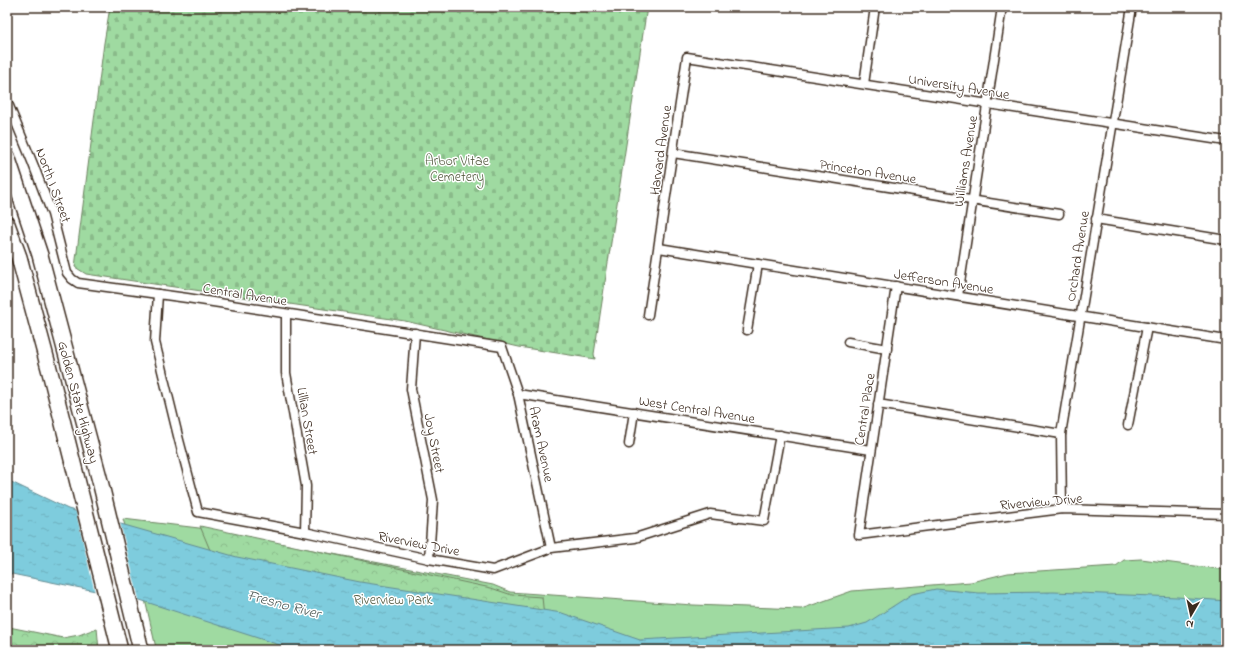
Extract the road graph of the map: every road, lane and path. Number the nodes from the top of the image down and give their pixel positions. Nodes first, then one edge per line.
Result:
1 (875, 7) edge
2 (1002, 7) edge
3 (1132, 7) edge
4 (687, 57) joint
5 (864, 84) junction
6 (7, 101) edge
7 (987, 104) junction
8 (1113, 123) junction
9 (1226, 141) edge
10 (673, 153) junction
11 (7, 156) edge
12 (972, 200) junction
13 (1059, 214) dead end
14 (1096, 219) junction
15 (7, 224) edge
16 (1226, 240) edge
17 (659, 248) junction
18 (758, 264) junction
19 (72, 280) joint
20 (896, 286) junction
21 (158, 294) junction
22 (958, 296) junction
23 (286, 314) junction
24 (648, 316) dead end
25 (1080, 316) junction
26 (1147, 327) junction
27 (747, 330) dead end
28 (415, 333) junction
29 (1226, 340) edge
30 (848, 342) dead end
31 (887, 349) junction
32 (518, 394) junction
33 (878, 404) junction
34 (634, 412) junction
35 (1128, 424) dead end
36 (1061, 434) junction
37 (780, 435) junction
38 (629, 444) dead end
39 (871, 450) junction
40 (1062, 510) junction
41 (1226, 514) edge
42 (305, 532) junction
43 (859, 535) joint
44 (551, 548) junction
45 (429, 559) junction
46 (120, 650) edge
47 (141, 650) edge

1 - 5 street
2 - 7 street, Williams Avenue
3 - 8 street, Orchard Avenue
4 - 5 street, University Avenue
4 - 10 street, Harvard Avenue
5 - 7 street, University Avenue
6 - 19 street, North I Street
7 - 8 street, University Avenue
7 - 12 street, Williams Avenue
8 - 9 street, University Avenue
8 - 14 street, Orchard Avenue
10 - 12 street, Princeton Avenue
10 - 17 street, Harvard Avenue
11 - 47 highway, Golden State Highway
12 - 13 street, Princeton Avenue
12 - 22 street, Williams Avenue
14 - 16 street
14 - 25 street, Orchard Avenue
15 - 46 highway, Golden State Highway
17 - 18 street, Jefferson Avenue
17 - 24 street, Harvard Avenue
18 - 20 street, Jefferson Avenue
18 - 27 street
19 - 21 street, Central Avenue
20 - 22 street, Jefferson Avenue
20 - 31 street, Central Place
21 - 23 street, Central Avenue
21 - 42 street, Riverview Drive
22 - 25 street, Jefferson Avenue
23 - 28 street, Central Avenue
23 - 42 street, Lillian Street
25 - 26 street, Jefferson Avenue
25 - 36 street, Orchard Avenue
26 - 29 street, Jefferson Avenue
26 - 35 street
28 - 32 street, Aram Avenue
28 - 45 street, Joy Street
30 - 31 street
31 - 33 street, Central Place
32 - 34 street, West Central Avenue
32 - 44 street, Aram Avenue
33 - 36 street
33 - 39 street, Central Place
34 - 37 street, West Central Avenue
34 - 38 street
36 - 40 street, Orchard Avenue
37 - 39 street, West Central Avenue
37 - 44 street, Riverview Drive
39 - 43 street, Central Place
40 - 41 street, Riverview Drive
40 - 43 street, Riverview Drive
42 - 45 street, Riverview Drive
44 - 45 street, Riverview Drive

